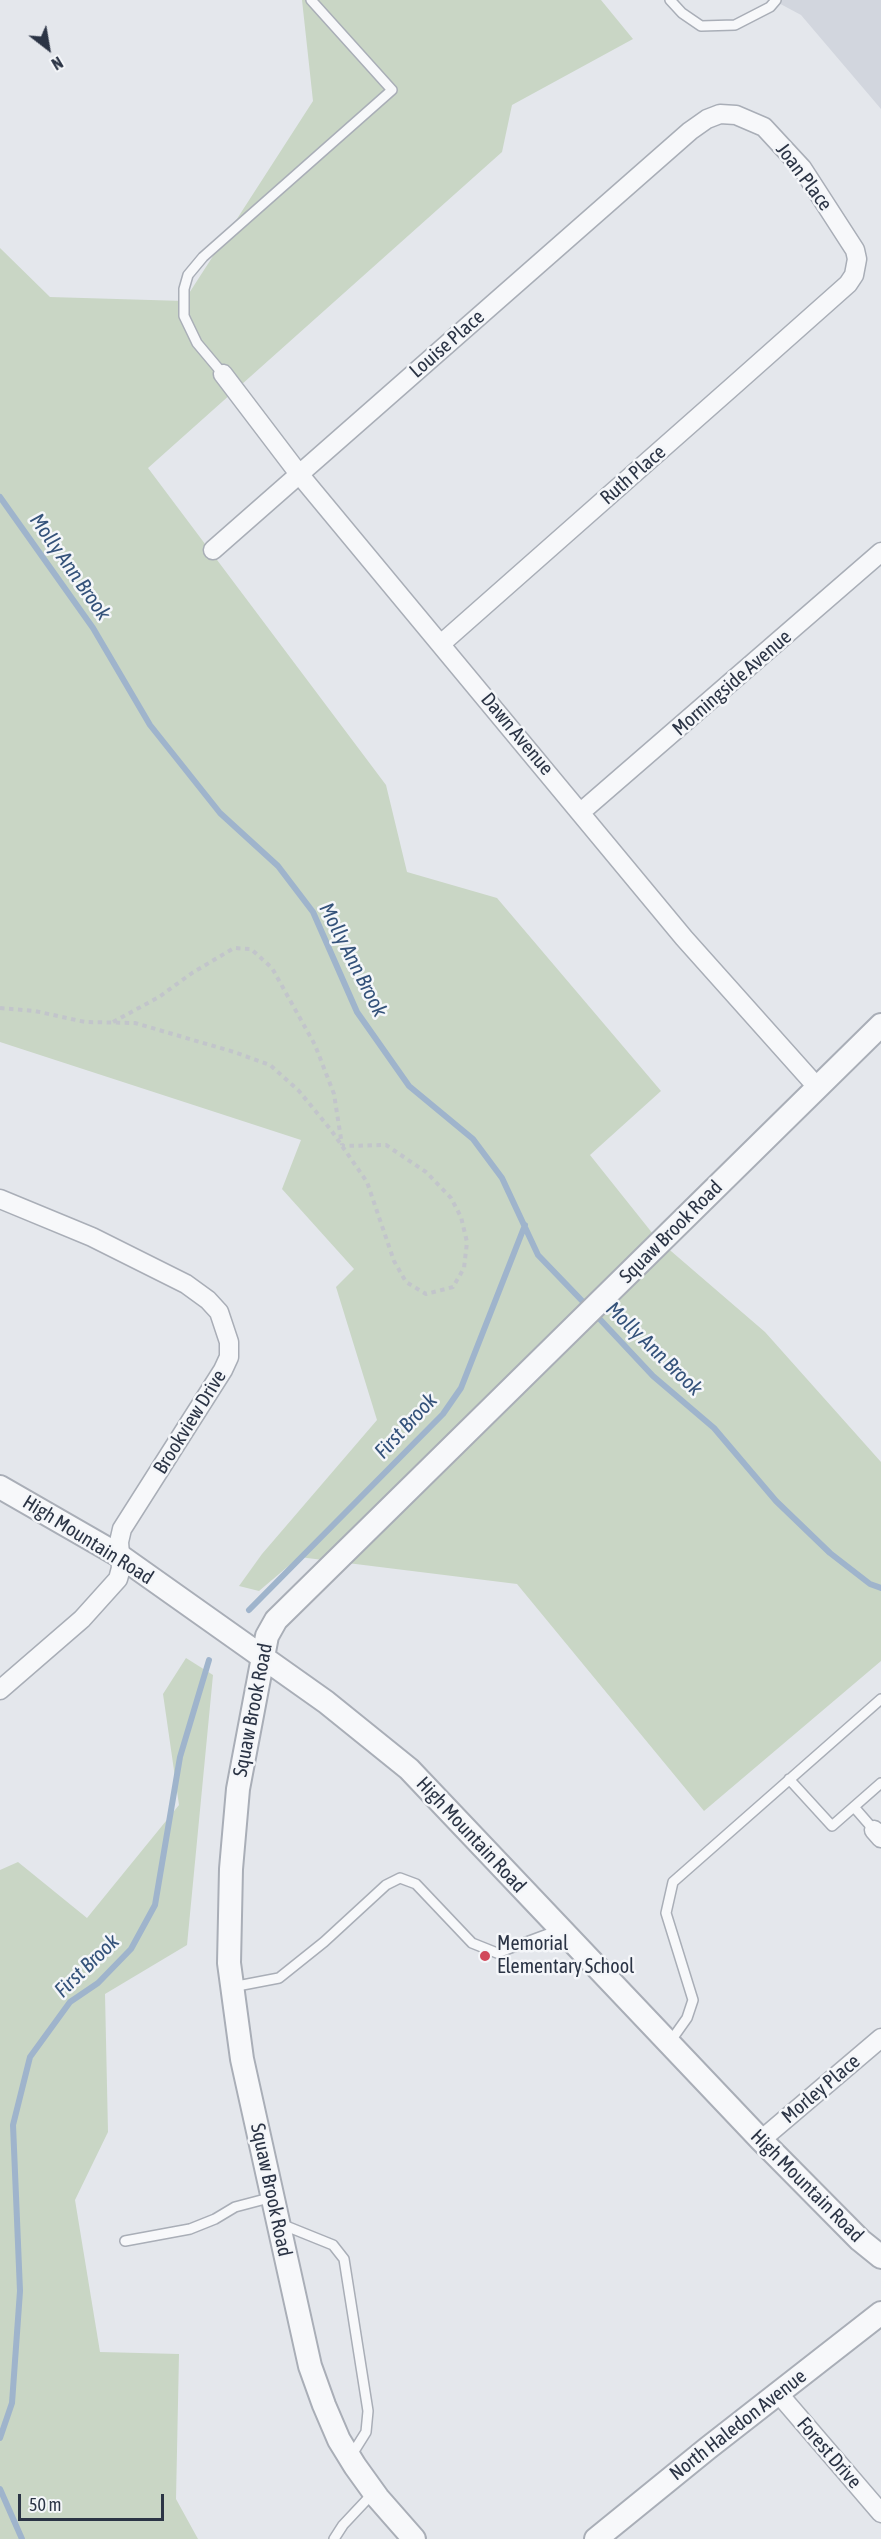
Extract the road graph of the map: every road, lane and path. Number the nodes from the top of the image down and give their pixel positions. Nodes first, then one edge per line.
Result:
1 (311, 0) edge
2 (670, 0) edge
3 (776, 0) edge
4 (681, 139) joint
5 (824, 306) joint
6 (223, 374) joint
7 (299, 474) junction
8 (213, 550) dead end
9 (881, 552) edge
10 (442, 643) junction
11 (581, 812) junction
12 (0, 1008) edge
13 (112, 1023) junction
14 (881, 1025) edge
15 (818, 1088) junction
16 (342, 1146) junction
17 (0, 1199) edge
18 (0, 1487) edge
19 (120, 1556) junction
20 (261, 1655) junction
21 (0, 1690) edge
22 (881, 1699) edge
23 (789, 1779) junction
24 (881, 1783) edge
25 (854, 1806) junction
26 (878, 1834) edge
27 (559, 1930) junction
28 (231, 1987) junction
29 (881, 2038) edge
30 (668, 2043) junction
31 (761, 2140) junction
32 (273, 2198) junction
33 (278, 2223) junction
34 (125, 2241) dead end
35 (881, 2257) edge
36 (881, 2313) edge
37 (778, 2393) junction
38 (350, 2458) junction
39 (374, 2492) junction
40 (881, 2513) edge
41 (334, 2539) edge
42 (414, 2539) edge
43 (596, 2539) edge

1 - 6 lane
2 - 3 lane
4 - 5 street, Joan Place
4 - 7 street, Louise Place
5 - 10 street, Ruth Place
6 - 7 street, Dawn Avenue
7 - 8 street, Louise Place
7 - 10 street, Dawn Avenue
9 - 11 street, Morningside Avenue
10 - 11 street, Dawn Avenue
11 - 15 street, Dawn Avenue
12 - 13 path
13 - 16 path
13 - 16 path
14 - 15 street, Squaw Brook Road
15 - 20 street, Squaw Brook Road
16 - 16 path
17 - 19 street, Brookview Drive
18 - 19 street, High Mountain Road
19 - 20 street, High Mountain Road
19 - 21 street, Brookview Drive
20 - 27 street, High Mountain Road
20 - 28 street, Squaw Brook Road
22 - 23 lane
23 - 25 lane
23 - 30 lane
24 - 25 lane
25 - 26 lane
27 - 28 lane
27 - 30 street, High Mountain Road
28 - 32 street, Squaw Brook Road
29 - 31 street, Morley Place
30 - 31 street, High Mountain Road
31 - 35 street, High Mountain Road
32 - 33 street, Squaw Brook Road
32 - 34 lane
33 - 38 street, Squaw Brook Road
33 - 38 lane
36 - 37 street, North Haledon Avenue
37 - 40 street, Forest Drive
37 - 43 street, North Haledon Avenue
38 - 39 street, Squaw Brook Road
39 - 41 lane
39 - 42 street, Squaw Brook Road

